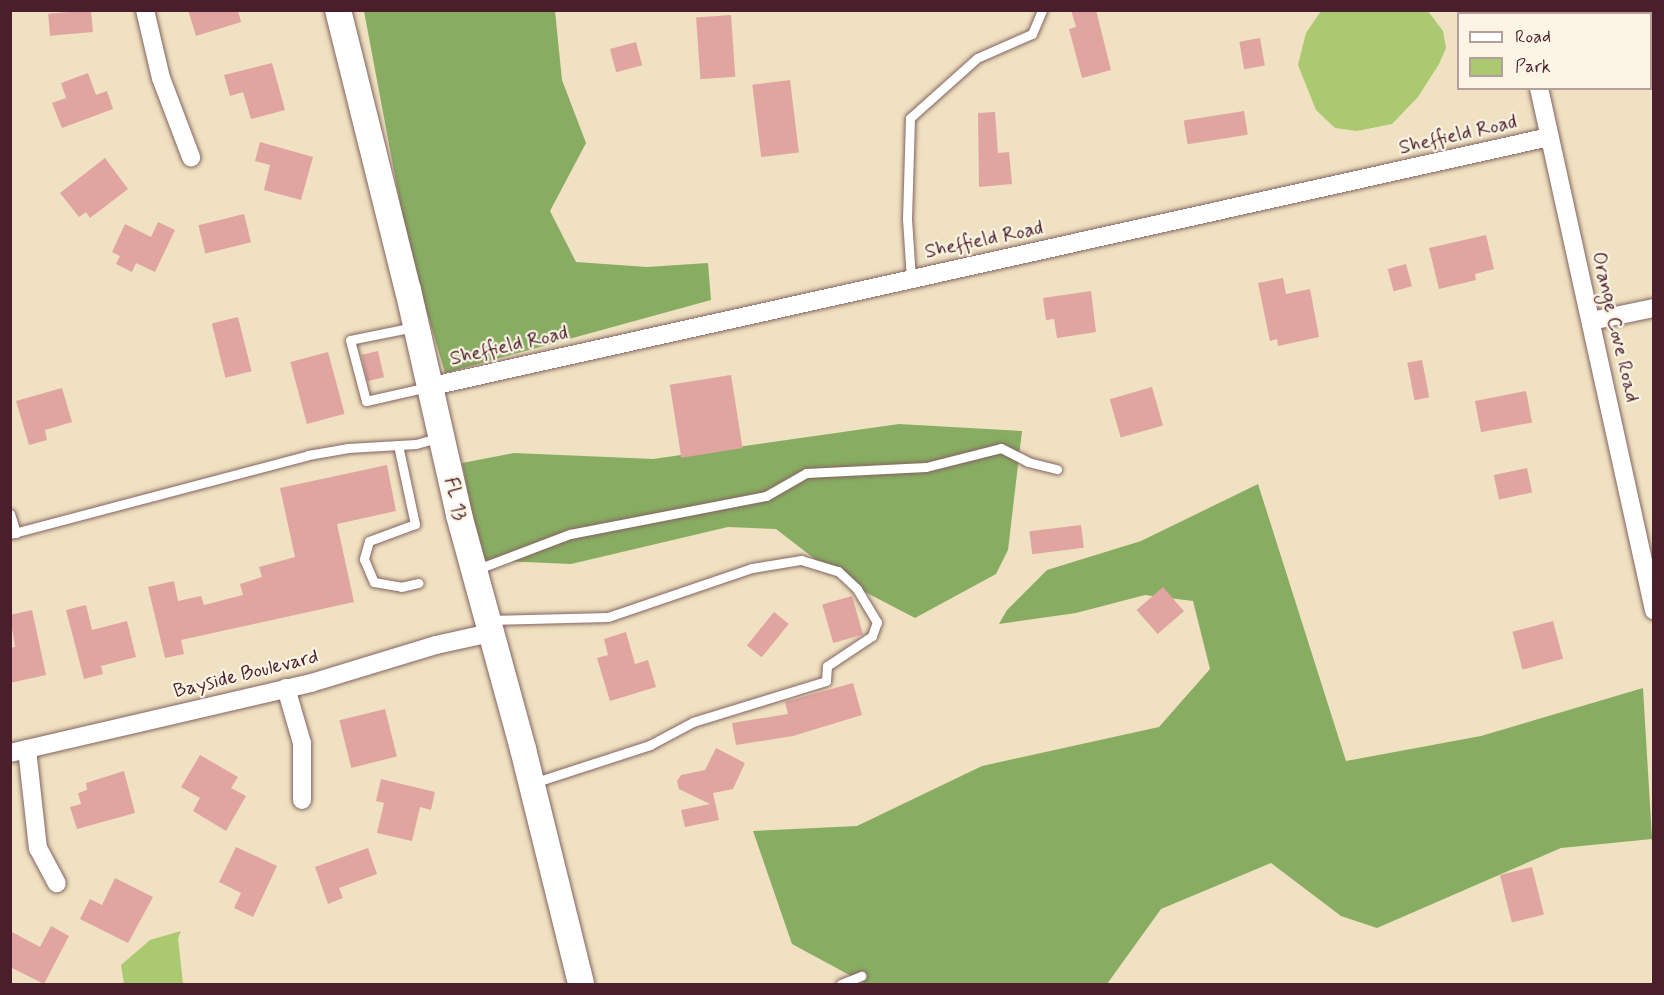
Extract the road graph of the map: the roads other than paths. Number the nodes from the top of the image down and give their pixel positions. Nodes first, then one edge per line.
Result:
1 (145, 10) edge
2 (338, 10) edge
3 (1042, 10) edge
4 (1539, 90) edge
5 (1549, 137) junction
6 (191, 157) dead end
7 (911, 279) junction
8 (1653, 308) edge
9 (1591, 321) junction
10 (416, 326) junction
11 (428, 387) junction
12 (440, 437) junction
13 (398, 445) junction
14 (1057, 469) dead end
15 (10, 514) edge
16 (13, 534) edge
17 (474, 571) junction
18 (419, 583) dead end
19 (1653, 610) edge
20 (489, 627) junction
21 (286, 688) junction
22 (19, 751) edge
23 (532, 784) junction
24 (302, 800) dead end
25 (57, 883) dead end
26 (861, 976) dead end
27 (581, 984) edge
28 (841, 984) edge

1 - 6 street
2 - 10 main road, FL 13
3 - 7 lane
4 - 5 street, Orange Cove Road
5 - 7 street, Sheffield Road
5 - 9 street, Orange Cove Road
7 - 11 street, Sheffield Road
8 - 9 street
9 - 19 street, Orange Cove Road
10 - 11 main road, FL 13
10 - 11 lane
11 - 12 main road, FL 13
12 - 13 lane
12 - 17 main road, FL 13
13 - 16 lane
13 - 18 lane
14 - 17 lane
15 - 16 lane
17 - 20 main road, FL 13
20 - 21 street, Bayside Boulevard
20 - 23 main road, FL 13
20 - 23 lane
21 - 22 street, Bayside Boulevard
21 - 24 street
22 - 25 street
23 - 27 main road, FL 13
26 - 28 lane

